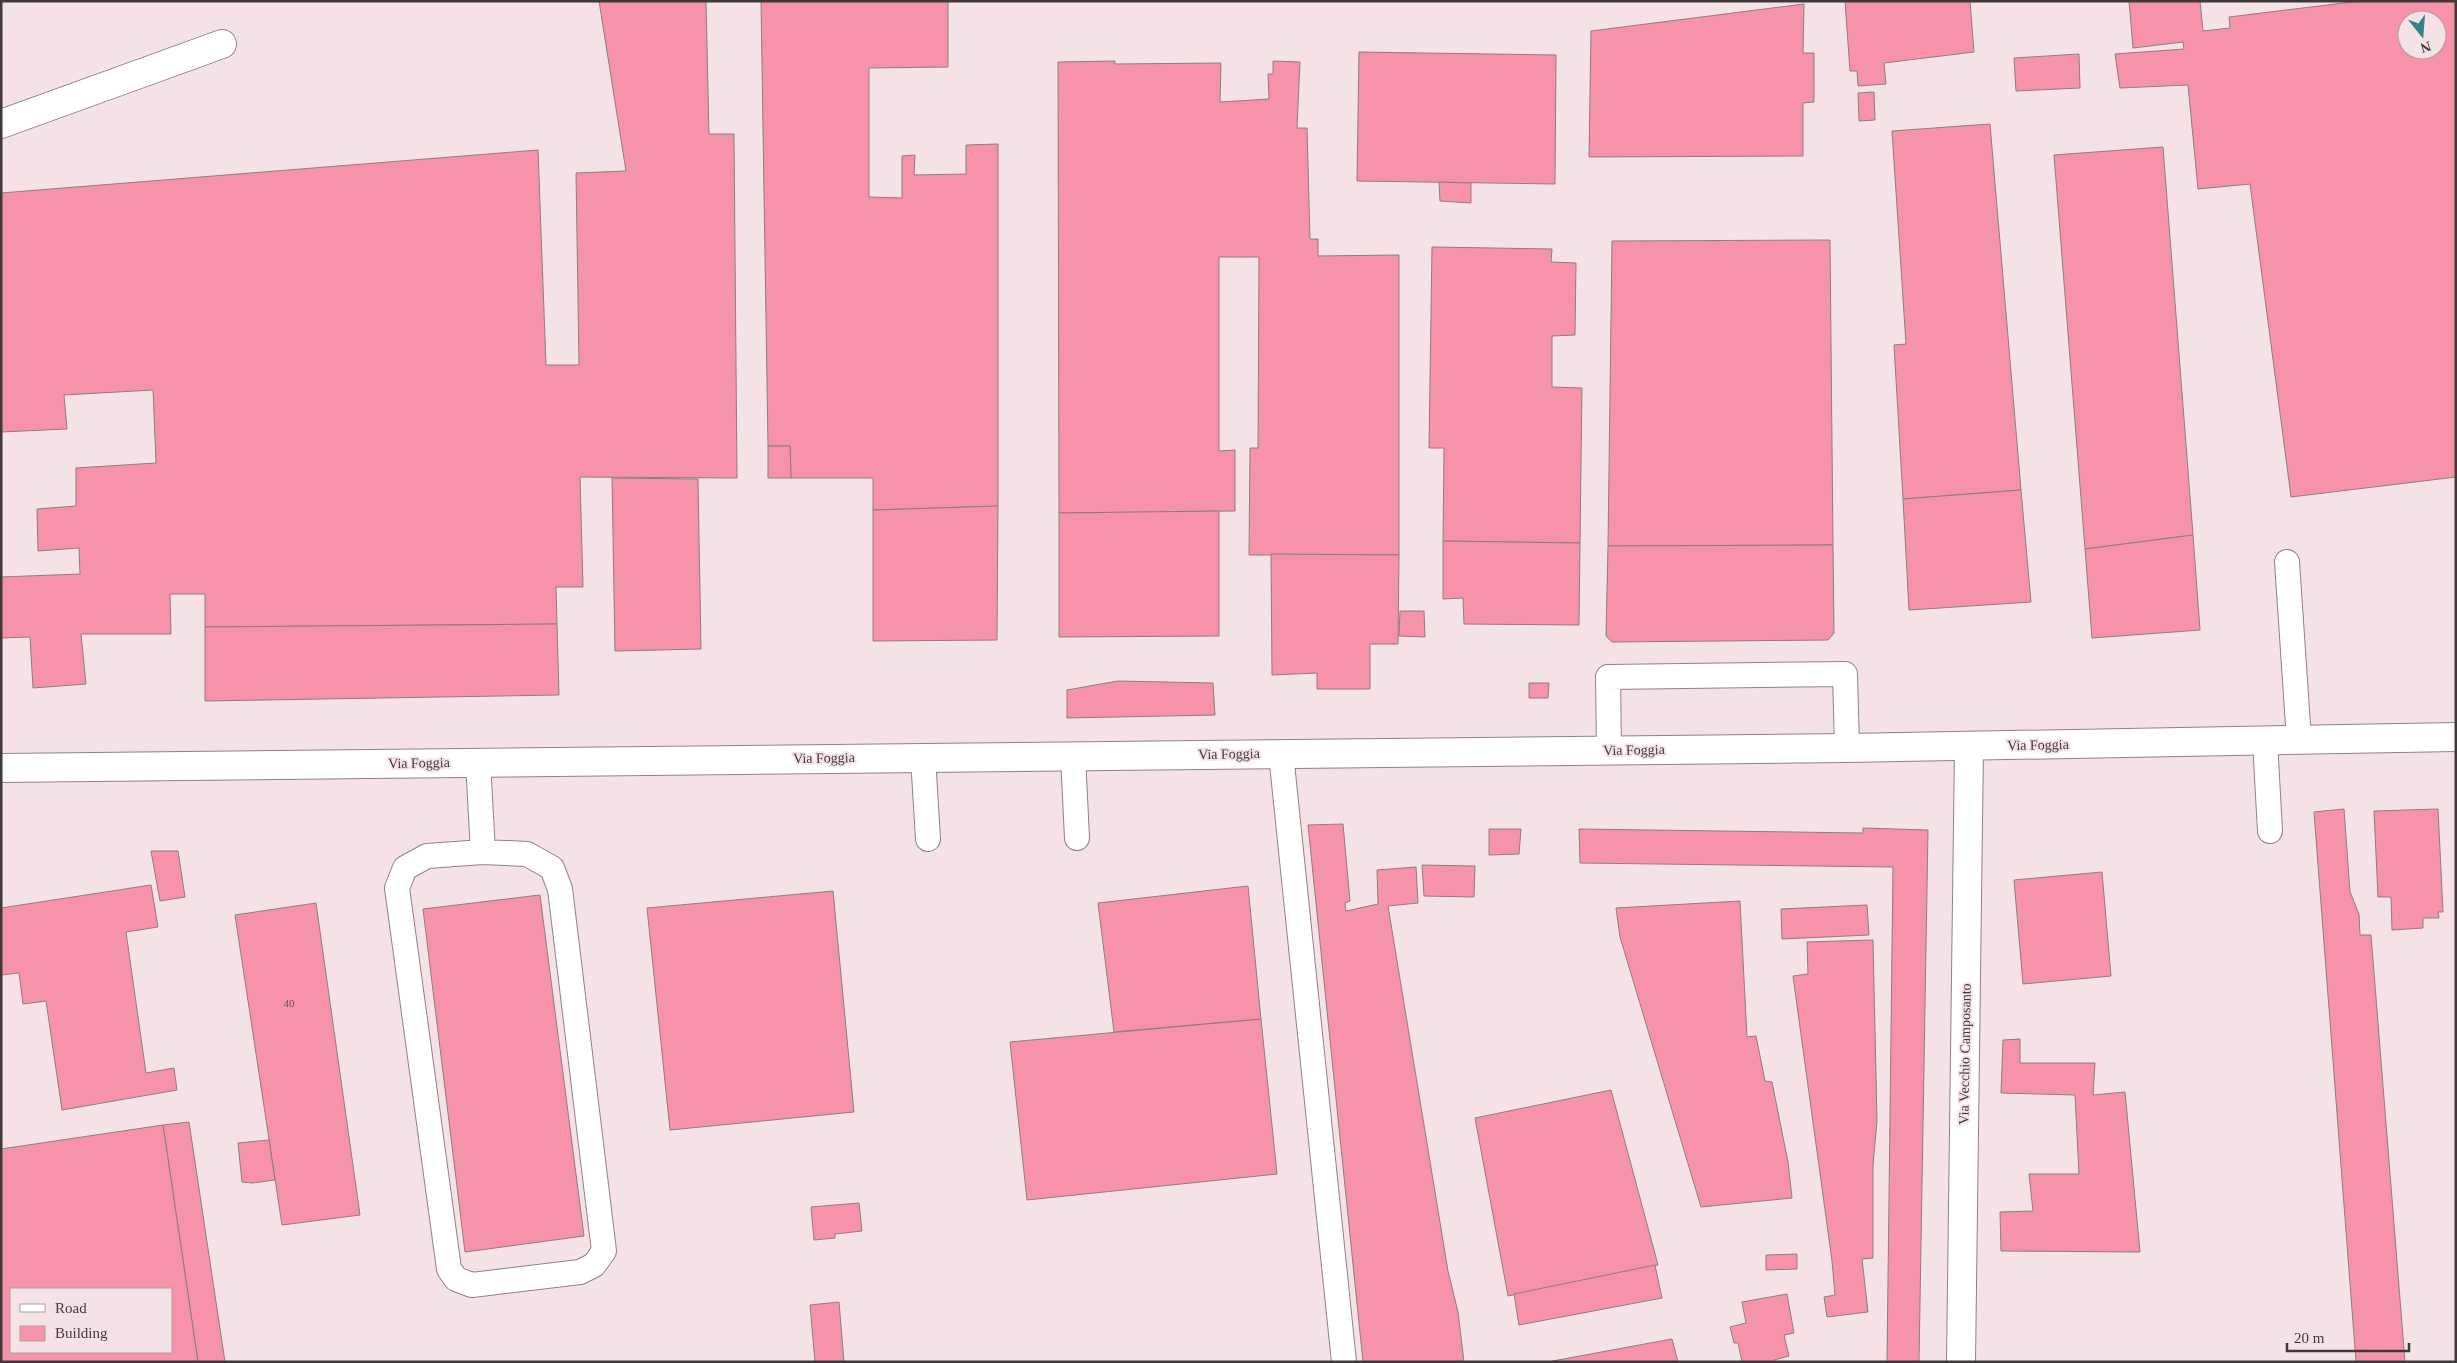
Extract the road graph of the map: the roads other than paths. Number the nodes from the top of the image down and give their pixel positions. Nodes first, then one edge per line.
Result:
1 (222, 44) dead end
2 (1, 124) edge
3 (2287, 562) dead end
4 (2456, 737) edge
5 (2299, 740) junction
6 (2265, 741) junction
7 (1969, 746) junction
8 (1847, 748) junction
9 (1609, 750) junction
10 (1281, 754) junction
11 (1074, 756) junction
12 (923, 757) junction
13 (478, 762) junction
14 (1, 768) edge
15 (2270, 831) dead end
16 (1077, 838) dead end
17 (928, 839) dead end
18 (483, 852) junction
19 (1344, 1362) edge
20 (1961, 1362) edge

1 - 2 main road
3 - 5 lane
4 - 5 main road, Via Foggia
5 - 6 main road, Via Foggia
6 - 7 main road, Via Foggia
6 - 15 lane
7 - 8 main road, Via Foggia
7 - 20 main road, Via Vecchio Camposanto
8 - 9 main road, Via Foggia
8 - 9 lane
9 - 10 main road, Via Foggia
10 - 11 main road, Via Foggia
10 - 19 lane
11 - 12 main road, Via Foggia
11 - 16 lane
12 - 13 main road, Via Foggia
12 - 17 lane
13 - 14 main road, Via Foggia
13 - 18 lane
18 - 18 lane

